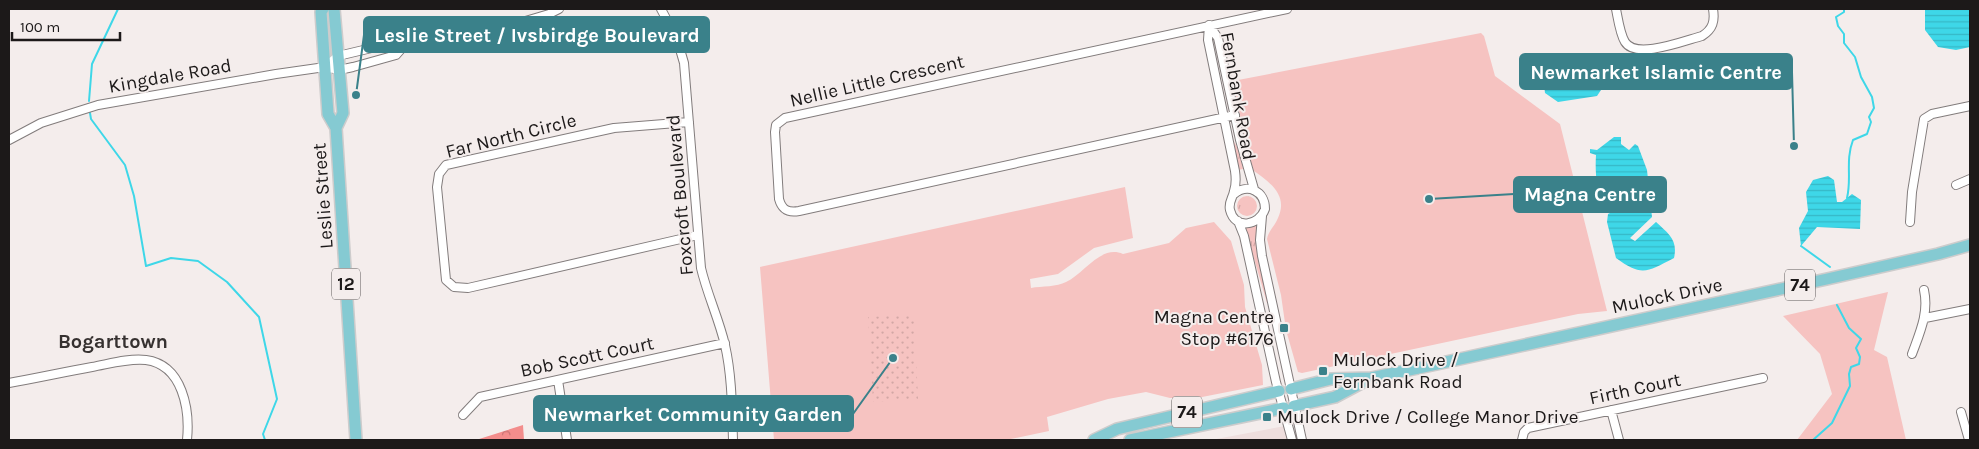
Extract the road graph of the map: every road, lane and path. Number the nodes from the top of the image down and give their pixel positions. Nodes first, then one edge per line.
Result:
1 (323, 9) edge
2 (334, 9) edge
3 (559, 9) edge
4 (661, 9) edge
5 (1287, 9) edge
6 (1616, 9) edge
7 (1713, 9) edge
8 (1209, 25) junction
9 (402, 47) junction
10 (338, 56) junction
11 (325, 67) junction
12 (339, 70) junction
13 (1970, 106) edge
14 (1234, 115) junction
15 (1224, 118) junction
16 (689, 122) junction
17 (336, 128) junction
18 (9, 140) edge
19 (1970, 180) edge
20 (1956, 185) dead end
21 (1254, 189) junction
22 (1234, 194) junction
23 (1262, 216) junction
24 (1238, 221) junction
25 (1910, 222) dead end
26 (698, 235) junction
27 (1970, 245) edge
28 (1924, 290) dead end
29 (1970, 309) edge
30 (1924, 318) junction
31 (724, 343) junction
32 (1912, 354) dead end
33 (1371, 378) junction
34 (1762, 378) dead end
35 (558, 380) junction
36 (9, 383) edge
37 (1291, 389) junction
38 (1279, 391) junction
39 (1289, 407) junction
40 (1611, 410) junction
41 (1961, 412) dead end
42 (463, 414) dead end
43 (186, 440) edge
44 (356, 440) edge
45 (567, 440) edge
46 (733, 440) edge
47 (1097, 440) edge
48 (1130, 440) edge
49 (1292, 440) edge
50 (1302, 440) edge
51 (1522, 440) edge
52 (1619, 440) edge
53 (1969, 440) edge

1 - 11 main road, Leslie Street / 12
2 - 10 main road, Leslie Street / 12
3 - 9 street
4 - 16 street, Foxcroft Boulevard
5 - 8 street, Nellie Little Crescent
6 - 7 street
8 - 14 street, Fernbank Road
8 - 15 street, Fernbank Road
8 - 15 street, Nellie Little Crescent
9 - 10 street
9 - 12 street
10 - 11 street
10 - 12 main road, Leslie Street / 12
11 - 12 street
11 - 17 main road, Leslie Street / 12
11 - 18 street, Kingdale Road
12 - 17 main road, Leslie Street / 12
13 - 25 street
14 - 15 street, Nellie Little Crescent
14 - 21 street, Fernbank Road
15 - 22 street, Fernbank Road
16 - 26 street, Foxcroft Boulevard
16 - 26 street, Far North Circle
17 - 44 main road, Leslie Street / 12
19 - 20 street
21 - 22 street
21 - 23 street
22 - 24 street
23 - 24 street
23 - 37 street
24 - 38 street
26 - 31 street, Foxcroft Boulevard
27 - 33 main road, Mulock Drive / 74
28 - 30 street
29 - 30 street
30 - 32 street
31 - 35 street, Bob Scott Court
31 - 46 street, Foxcroft Boulevard
33 - 37 main road, Mulock Drive / 74
33 - 39 main road, Mulock Drive / 74
34 - 40 street, Firth Court
35 - 42 street, Bob Scott Court
35 - 45 street
36 - 43 street
37 - 39 street
38 - 39 street
38 - 47 main road, 74
39 - 48 main road, Mulock Drive / 74
39 - 49 street
39 - 50 street
40 - 51 street, Firth Court
40 - 52 street
41 - 53 street

